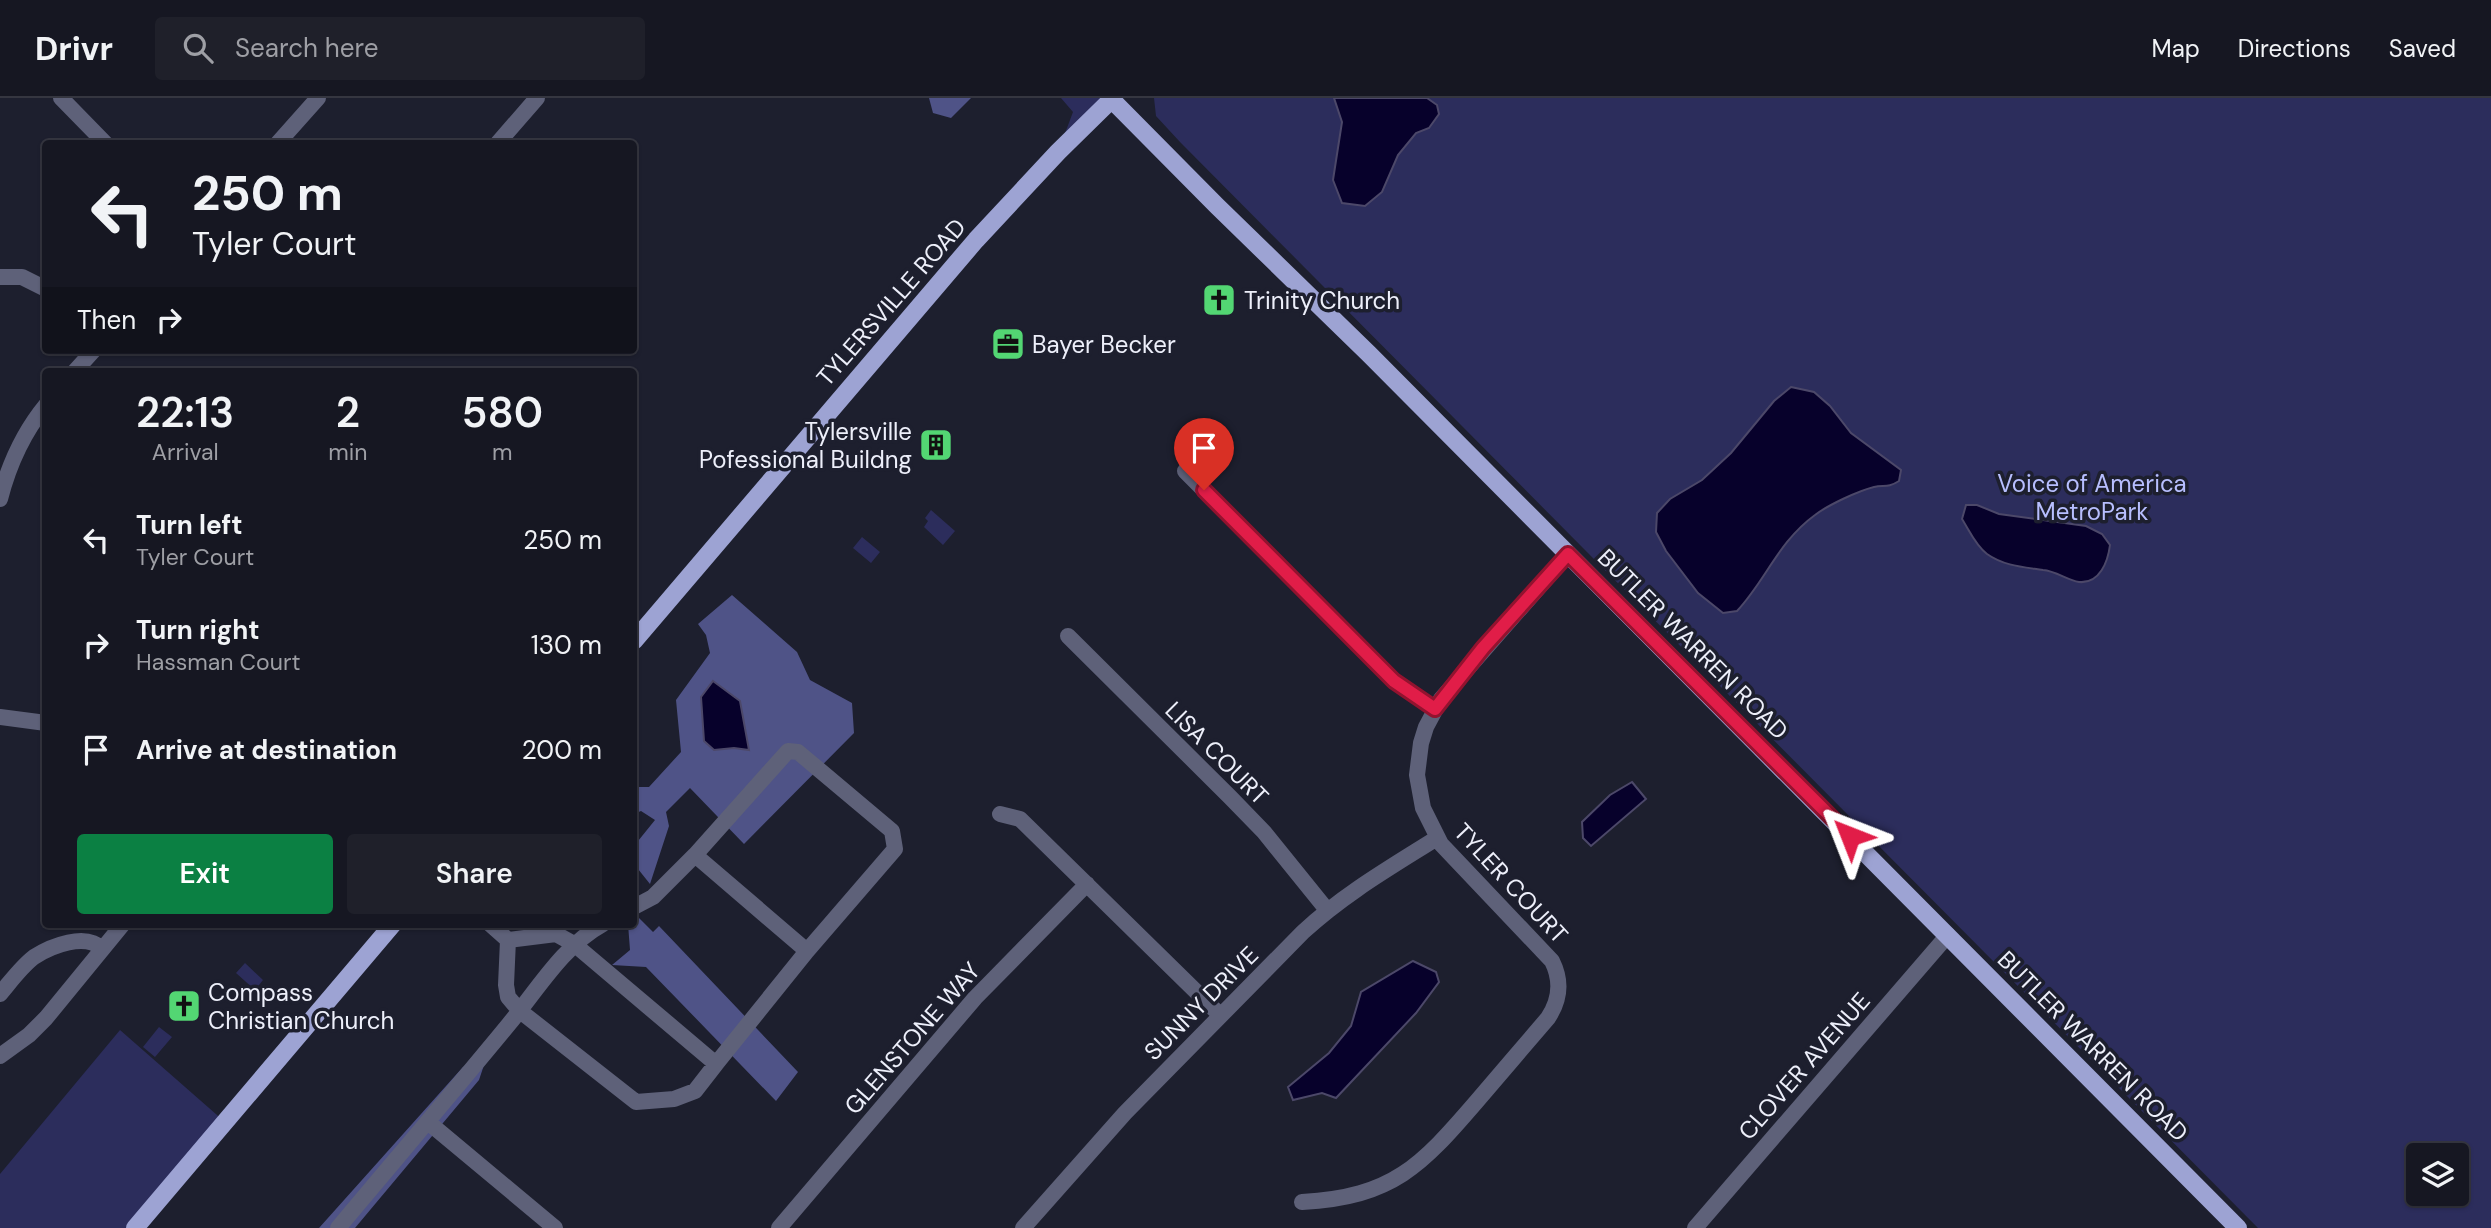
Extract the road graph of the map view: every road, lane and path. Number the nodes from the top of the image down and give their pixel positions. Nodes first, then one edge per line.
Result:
1 (61, 98) edge
2 (318, 98) edge
3 (515, 98) edge
4 (1111, 99) edge
5 (532, 104) edge
6 (102, 140) edge
7 (281, 140) edge
8 (500, 140) edge
9 (0, 277) edge
10 (42, 287) edge
11 (90, 354) edge
12 (78, 368) edge
13 (42, 410) edge
14 (1185, 471) dead end
15 (0, 499) edge
16 (1568, 554) junction
17 (1068, 636) dead end
18 (637, 637) edge
19 (1435, 709) junction
20 (0, 717) edge
21 (42, 722) edge
22 (1000, 814) dead end
23 (1437, 838) junction
24 (695, 855) junction
25 (1087, 884) junction
26 (637, 905) edge
27 (1327, 910) junction
28 (120, 928) edge
29 (390, 928) edge
30 (494, 928) edge
31 (596, 928) edge
32 (1948, 935) junction
33 (508, 940) junction
34 (574, 944) junction
35 (102, 948) junction
36 (807, 951) junction
37 (0, 994) edge
38 (520, 1011) junction
39 (1220, 1015) junction
40 (0, 1056) edge
41 (716, 1064) junction
42 (428, 1122) junction
43 (1302, 1202) dead end
44 (135, 1228) edge
45 (338, 1228) edge
46 (555, 1228) edge
47 (779, 1228) edge
48 (1023, 1228) edge
49 (1695, 1228) edge
50 (2238, 1228) edge

1 - 6 street
2 - 7 street
3 - 5 street
4 - 16 main road, BUTLER WARREN ROAD
4 - 18 main road, TYLERSVILLE ROAD
5 - 8 street
9 - 10 street
11 - 12 street
13 - 15 street
14 - 19 street
16 - 19 street, TYLER COURT
16 - 32 main road, BUTLER WARREN ROAD
17 - 27 street, LISA COURT
19 - 23 street, TYLER COURT
20 - 21 street
22 - 25 street
23 - 27 street, SUNNY DRIVE
23 - 43 street, TYLER COURT
24 - 26 street
24 - 36 street
24 - 36 street
25 - 39 street
25 - 47 street, GLENSTONE WAY
27 - 39 street, SUNNY DRIVE
28 - 35 street
29 - 44 main road
30 - 33 street
31 - 34 street
32 - 49 street, CLOVER AVENUE
32 - 50 main road, BUTLER WARREN ROAD
33 - 34 street
33 - 38 street
34 - 38 street
34 - 41 street
35 - 37 street
35 - 40 street
36 - 41 street
38 - 41 street
38 - 42 street
39 - 48 street, SUNNY DRIVE
42 - 45 street
42 - 46 street

